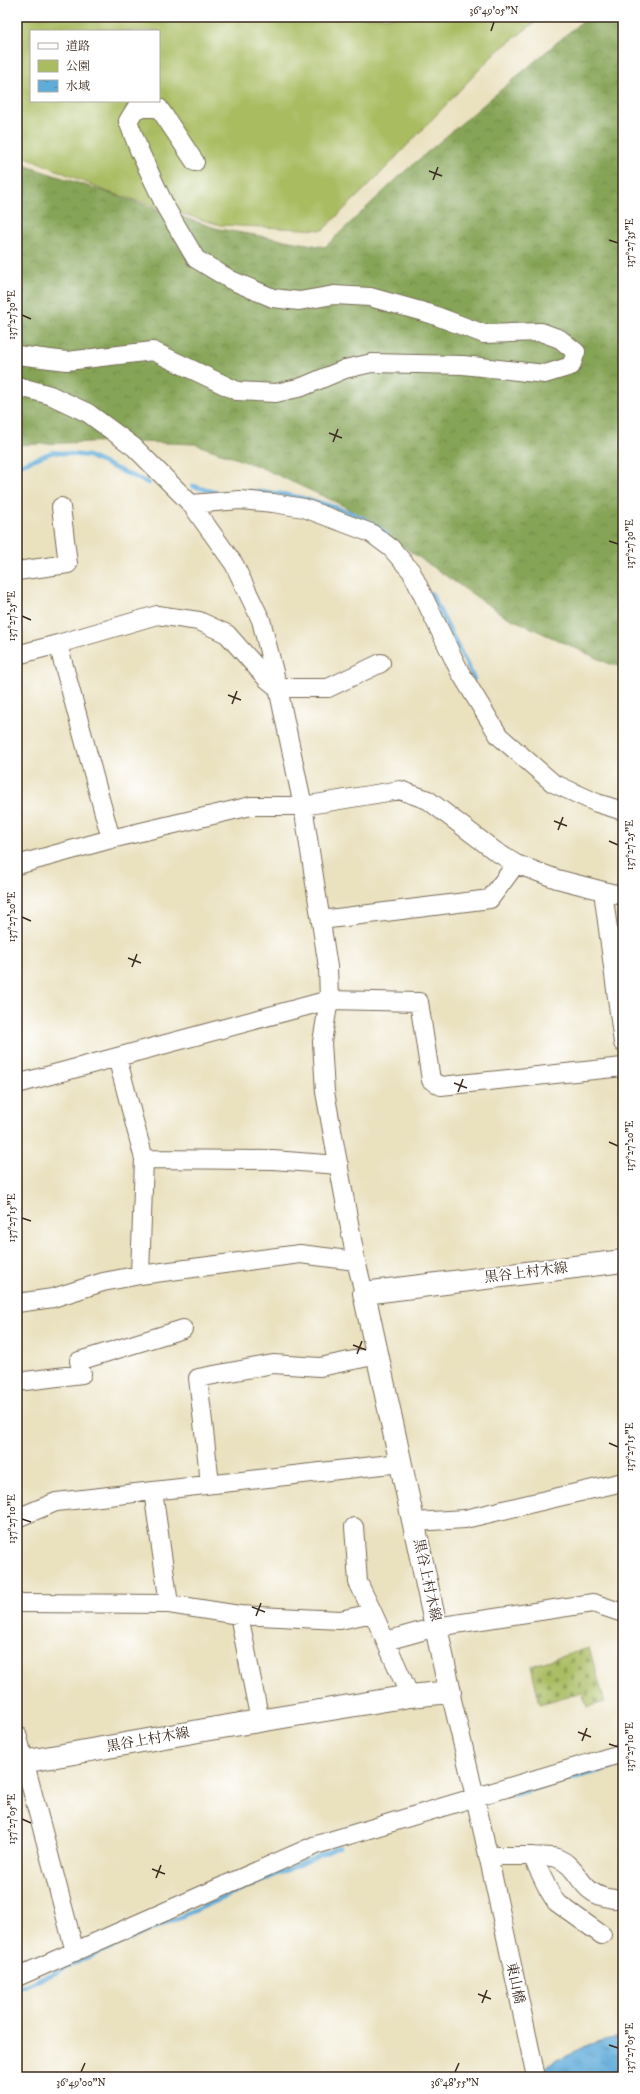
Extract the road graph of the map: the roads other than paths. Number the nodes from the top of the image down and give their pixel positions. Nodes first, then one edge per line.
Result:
1 (195, 162) dead end
2 (17, 355) edge
3 (17, 386) edge
4 (191, 504) junction
5 (61, 507) dead end
6 (17, 571) edge
7 (58, 644) junction
8 (17, 654) edge
9 (381, 663) dead end
10 (278, 688) junction
11 (303, 806) junction
12 (623, 811) edge
13 (111, 839) junction
14 (516, 864) junction
15 (17, 865) edge
16 (603, 891) junction
17 (623, 896) edge
18 (321, 920) junction
19 (329, 1000) junction
20 (623, 1043) edge
21 (117, 1057) junction
22 (623, 1067) edge
23 (17, 1084) edge
24 (144, 1159) junction
25 (339, 1165) junction
26 (623, 1260) edge
27 (356, 1261) junction
28 (140, 1275) junction
29 (364, 1293) junction
30 (17, 1303) edge
31 (184, 1329) dead end
32 (378, 1355) junction
33 (17, 1382) edge
34 (400, 1463) junction
35 (210, 1484) junction
36 (622, 1488) edge
37 (153, 1491) junction
38 (17, 1518) edge
39 (414, 1522) junction
40 (354, 1527) dead end
41 (17, 1603) edge
42 (169, 1604) junction
43 (623, 1611) edge
44 (373, 1613) junction
45 (239, 1616) junction
46 (436, 1627) junction
47 (386, 1641) junction
48 (450, 1692) junction
49 (410, 1696) junction
50 (260, 1721) junction
51 (17, 1734) edge
52 (623, 1753) edge
53 (21, 1763) edge
54 (476, 1796) junction
55 (488, 1856) junction
56 (532, 1856) junction
57 (623, 1898) edge
58 (602, 1934) dead end
59 (75, 1952) junction
60 (17, 1977) edge
61 (536, 2077) edge

1 - 2 street
3 - 4 street
4 - 10 street
4 - 12 street
5 - 6 street
7 - 8 street
7 - 10 street
7 - 13 street
9 - 10 street
10 - 11 street
11 - 13 street
11 - 14 street
11 - 18 street
13 - 15 street
14 - 16 street
14 - 18 street
16 - 17 street
16 - 20 street
18 - 19 street
19 - 21 street
19 - 22 street
19 - 25 street
21 - 23 street
21 - 24 street
24 - 25 street
24 - 28 street
25 - 27 street
26 - 29 main road, 黒谷上村木線
27 - 28 street
27 - 29 street
28 - 30 street
29 - 32 main road, 黒谷上村木線
31 - 33 street
32 - 34 main road, 黒谷上村木線
32 - 35 street
34 - 35 street
34 - 39 main road, 黒谷上村木線
35 - 37 street
36 - 39 street
37 - 38 street
37 - 42 street
39 - 46 main road, 黒谷上村木線
40 - 44 street
41 - 42 street
42 - 45 street
43 - 46 street
44 - 45 street
44 - 47 street
45 - 50 street
46 - 47 street
46 - 48 main road, 黒谷上村木線
47 - 49 street
48 - 49 main road, 黒谷上村木線
48 - 54 street, 東山橋
49 - 50 main road, 黒谷上村木線
50 - 53 main road, 黒谷上村木線
51 - 53 street
52 - 54 street
53 - 59 street
54 - 55 street, 東山橋
54 - 59 street
55 - 56 street
55 - 61 street, 東山橋
56 - 57 street
56 - 58 street
59 - 60 street

